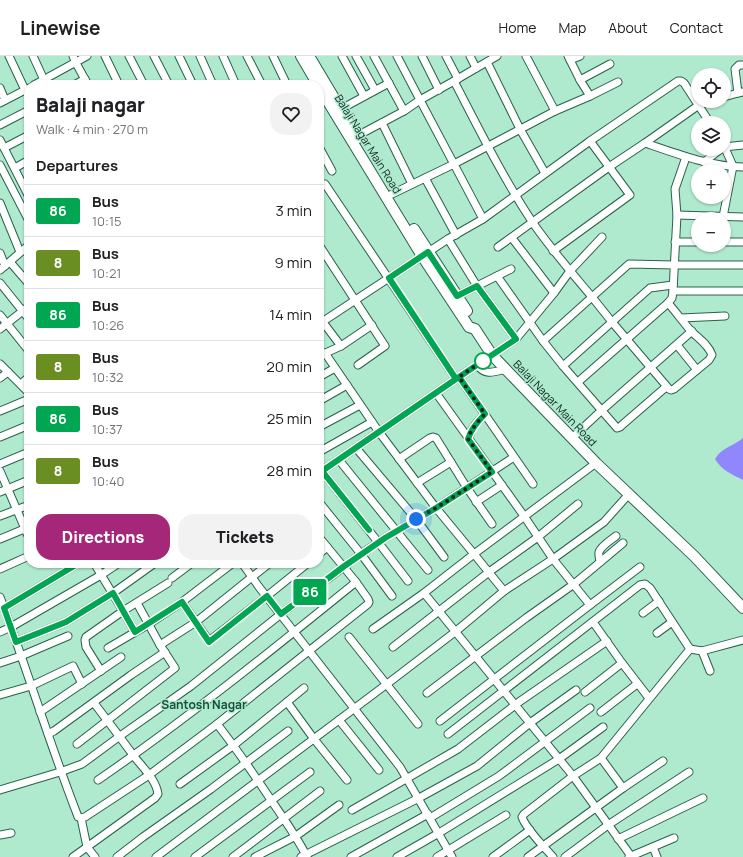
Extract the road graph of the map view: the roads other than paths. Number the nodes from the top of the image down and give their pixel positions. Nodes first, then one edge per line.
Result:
1 (9, 56) edge
2 (33, 56) edge
3 (87, 56) edge
4 (105, 56) edge
5 (129, 56) edge
6 (154, 56) edge
7 (179, 56) edge
8 (200, 56) edge
9 (223, 56) edge
10 (247, 56) edge
11 (273, 56) edge
12 (301, 56) edge
13 (309, 56) edge
14 (342, 56) edge
15 (356, 56) edge
16 (374, 56) edge
17 (397, 56) edge
18 (422, 56) edge
19 (446, 56) edge
20 (470, 56) edge
21 (526, 56) edge
22 (580, 56) edge
23 (495, 57) edge
24 (569, 58) edge
25 (74, 59) edge
26 (487, 62) junction
27 (610, 64) dead end
28 (743, 65) edge
29 (476, 68) junction
30 (44, 80) joint
31 (85, 80) edge
32 (117, 80) edge
33 (141, 80) edge
34 (166, 80) edge
35 (191, 80) edge
36 (211, 80) edge
37 (234, 80) edge
38 (259, 80) edge
39 (285, 80) edge
40 (314, 80) edge
41 (323, 80) edge
42 (456, 80) junction
43 (580, 80) junction
44 (324, 81) edge
45 (618, 82) dead end
46 (389, 83) junction
47 (24, 84) edge
48 (0, 88) edge
49 (24, 90) edge
50 (376, 90) junction
51 (439, 90) junction
52 (741, 92) edge
53 (691, 93) edge
54 (731, 95) edge
55 (364, 96) junction
56 (590, 96) junction
57 (324, 97) edge
58 (420, 100) junction
59 (3, 101) edge
60 (695, 108) edge
61 (341, 109) junction
62 (404, 111) junction
63 (555, 111) junction
64 (24, 113) edge
65 (382, 123) junction
66 (0, 125) edge
67 (520, 129) junction
68 (357, 136) junction
69 (24, 138) edge
70 (0, 140) edge
71 (590, 141) junction
72 (645, 143) junction
73 (743, 144) edge
74 (731, 146) edge
75 (488, 147) junction
76 (4, 148) junction
77 (324, 156) edge
78 (712, 156) edge
79 (728, 156) edge
80 (686, 157) junction
81 (704, 162) junction
82 (24, 163) edge
83 (454, 164) junction
84 (0, 165) edge
85 (733, 166) junction
86 (609, 167) junction
87 (743, 167) edge
88 (14, 168) junction
89 (332, 171) dead end
90 (545, 173) junction
91 (425, 178) junction
92 (24, 182) edge
93 (325, 184) dead end
94 (412, 184) junction
95 (392, 194) junction
96 (515, 196) junction
97 (0, 203) edge
98 (24, 211) edge
99 (724, 212) edge
100 (677, 215) junction
101 (691, 216) edge
102 (731, 217) edge
103 (743, 217) edge
104 (483, 219) junction
105 (533, 222) junction
106 (456, 235) junction
107 (602, 237) dead end
108 (512, 238) junction
109 (448, 239) junction
110 (675, 242) junction
111 (691, 242) edge
112 (731, 242) edge
113 (743, 242) edge
114 (498, 247) dead end
115 (24, 250) edge
116 (553, 250) junction
117 (20, 252) junction
118 (0, 253) edge
119 (324, 253) edge
120 (425, 254) junction
121 (674, 265) junction
122 (743, 265) edge
123 (5, 266) edge
124 (511, 269) dead end
125 (570, 271) junction
126 (497, 276) junction
127 (389, 278) junction
128 (24, 280) edge
129 (0, 283) edge
130 (477, 286) junction
131 (673, 288) junction
132 (743, 292) edge
133 (554, 293) junction
134 (457, 296) junction
135 (592, 297) junction
136 (355, 300) junction
137 (668, 303) junction
138 (22, 311) junction
139 (24, 313) edge
140 (0, 315) edge
141 (725, 316) dead end
142 (681, 318) junction
143 (324, 319) edge
144 (530, 322) junction
145 (612, 322) junction
146 (7, 324) junction
147 (372, 325) junction
148 (324, 326) edge
149 (475, 329) junction
150 (0, 330) edge
151 (692, 331) junction
152 (516, 339) junction
153 (627, 340) junction
154 (543, 341) junction
155 (24, 345) edge
156 (677, 345) junction
157 (341, 346) junction
158 (324, 354) edge
159 (492, 355) junction
160 (324, 357) edge
161 (0, 364) edge
162 (358, 365) dead end
163 (477, 365) junction
164 (563, 366) junction
165 (335, 368) junction
166 (650, 368) junction
167 (506, 369) junction
168 (697, 370) junction
169 (8, 372) junction
170 (324, 374) edge
171 (0, 378) edge
172 (458, 378) junction
173 (24, 381) edge
174 (578, 382) junction
175 (21, 384) junction
176 (347, 385) junction
177 (24, 387) edge
178 (666, 387) junction
179 (436, 393) junction
180 (324, 398) edge
181 (24, 401) edge
182 (360, 405) junction
183 (602, 410) junction
184 (0, 411) edge
185 (485, 414) junction
186 (372, 422) junction
187 (324, 424) edge
188 (24, 427) edge
189 (379, 432) junction
190 (0, 438) edge
191 (572, 438) junction
192 (468, 439) junction
193 (356, 448) junction
194 (324, 449) edge
195 (24, 454) edge
196 (514, 457) junction
197 (399, 459) junction
198 (339, 460) junction
199 (451, 462) junction
200 (596, 463) junction
201 (0, 464) edge
202 (324, 470) edge
203 (0, 471) edge
204 (492, 472) junction
205 (324, 476) edge
206 (24, 482) edge
207 (417, 483) junction
208 (533, 484) dead end
209 (502, 486) junction
210 (467, 488) junction
211 (7, 489) junction
212 (0, 492) edge
213 (629, 494) junction
214 (476, 502) junction
215 (578, 504) dead end
216 (24, 507) edge
217 (324, 508) edge
218 (436, 508) junction
219 (16, 510) junction
220 (0, 516) edge
221 (524, 516) junction
222 (416, 519) junction
223 (24, 523) edge
224 (492, 524) dead end
225 (24, 529) edge
226 (397, 530) junction
227 (616, 536) dead end
228 (538, 537) junction
229 (0, 539) edge
230 (378, 542) junction
231 (324, 543) edge
232 (623, 543) dead end
233 (328, 547) junction
234 (324, 550) edge
235 (360, 554) junction
236 (474, 554) junction
237 (444, 557) dead end
238 (24, 558) edge
239 (553, 559) junction
240 (600, 562) junction
241 (343, 567) junction
242 (640, 567) dead end
243 (71, 568) edge
244 (97, 568) edge
245 (112, 568) edge
246 (148, 568) edge
247 (186, 568) edge
248 (226, 568) edge
249 (246, 568) edge
250 (263, 568) edge
251 (302, 568) edge
252 (0, 569) edge
253 (428, 570) dead end
254 (489, 572) junction
255 (101, 575) junction
256 (252, 576) junction
257 (408, 581) dead end
258 (356, 582) junction
259 (574, 584) junction
260 (504, 591) junction
261 (113, 593) junction
262 (424, 593) junction
263 (267, 596) junction
264 (392, 596) dead end
265 (0, 599) edge
266 (659, 601) junction
267 (136, 602) junction
268 (182, 602) junction
269 (590, 605) junction
270 (4, 608) junction
271 (743, 608) edge
272 (124, 611) junction
273 (439, 611) junction
274 (643, 613) dead end
275 (281, 614) junction
276 (196, 622) junction
277 (593, 622) junction
278 (672, 622) junction
279 (149, 624) junction
280 (11, 627) junction
281 (373, 629) dead end
282 (0, 632) edge
283 (135, 632) junction
284 (295, 632) junction
285 (455, 632) junction
286 (657, 633) dead end
287 (68, 636) dead end
288 (349, 638) dead end
289 (743, 640) edge
290 (607, 641) junction
291 (16, 642) junction
292 (160, 645) junction
293 (393, 647) dead end
294 (108, 648) dead end
295 (690, 649) junction
296 (309, 651) junction
297 (702, 651) junction
298 (165, 652) junction
299 (21, 656) junction
300 (476, 656) junction
301 (121, 657) dead end
302 (0, 663) edge
303 (622, 663) junction
304 (101, 671) junction
305 (710, 671) dead end
306 (495, 680) junction
307 (82, 684) junction
308 (387, 684) junction
309 (637, 684) junction
310 (31, 686) junction
311 (304, 688) dead end
312 (576, 690) dead end
313 (504, 691) junction
314 (585, 692) dead end
315 (427, 693) dead end
316 (0, 695) edge
317 (649, 698) junction
318 (287, 702) junction
319 (94, 703) junction
320 (516, 706) junction
321 (355, 708) junction
322 (590, 708) dead end
323 (40, 712) junction
324 (602, 712) dead end
325 (339, 720) junction
326 (108, 721) junction
327 (440, 721) dead end
328 (530, 723) junction
329 (217, 724) junction
330 (418, 724) dead end
331 (603, 727) dead end
332 (288, 731) dead end
333 (48, 734) junction
334 (448, 734) dead end
335 (120, 736) junction
336 (314, 739) junction
337 (545, 741) junction
338 (77, 744) dead end
339 (234, 745) junction
340 (133, 755) junction
341 (601, 758) junction
342 (559, 759) junction
343 (663, 761) dead end
344 (246, 763) junction
345 (379, 770) dead end
346 (60, 772) junction
347 (310, 772) dead end
348 (689, 772) dead end
349 (149, 775) junction
350 (574, 776) junction
351 (407, 778) junction
352 (98, 780) dead end
353 (258, 780) junction
354 (347, 780) dead end
355 (180, 784) dead end
356 (623, 788) junction
357 (0, 790) edge
358 (320, 791) dead end
359 (419, 798) junction
360 (703, 798) dead end
361 (271, 800) junction
362 (339, 805) dead end
363 (597, 808) junction
364 (352, 810) dead end
365 (506, 815) dead end
366 (429, 816) junction
367 (81, 818) junction
368 (284, 819) junction
369 (608, 826) junction
370 (530, 830) junction
371 (11, 833) dead end
372 (439, 833) junction
373 (0, 835) edge
374 (296, 836) junction
375 (674, 838) dead end
376 (618, 839) junction
377 (543, 846) junction
378 (87, 847) junction
379 (653, 847) junction
380 (449, 850) junction
381 (305, 856) edge
382 (630, 856) edge
383 (73, 857) edge
384 (94, 857) edge
385 (117, 857) edge
386 (156, 857) edge
387 (195, 857) edge
388 (233, 857) edge
389 (255, 857) edge
390 (351, 857) edge
391 (397, 857) edge
392 (437, 857) edge
393 (452, 857) edge
394 (493, 857) edge
395 (528, 857) edge
396 (553, 857) edge
397 (565, 857) edge
398 (657, 857) edge

1 - 47 street
2 - 30 street
3 - 25 street
4 - 32 street
5 - 33 street
6 - 34 street
7 - 35 street
8 - 36 street
9 - 37 street
10 - 38 street
11 - 39 street
12 - 40 street, Balaji Nagar Main Road
13 - 41 street
14 - 55 street
15 - 50 street
16 - 46 street
17 - 58 street
18 - 51 street
19 - 42 street
20 - 29 street
21 - 63 street
22 - 24 street
23 - 26 street
24 - 43 street
25 - 30 street
25 - 31 street
26 - 29 street
26 - 67 street
27 - 43 street
28 - 52 street
29 - 42 street
42 - 51 street
42 - 75 street
43 - 56 street
44 - 61 street
45 - 56 street
46 - 50 street
46 - 62 street
48 - 59 street
49 - 59 street
50 - 55 street
51 - 58 street
52 - 54 street
53 - 71 street
55 - 61 street
56 - 63 street
57 - 120 street, Balaji Nagar Main Road
58 - 62 street
58 - 83 street
60 - 72 street
61 - 68 street
62 - 65 street
63 - 67 street
64 - 66 street
65 - 68 street
65 - 94 street
67 - 75 street
67 - 90 street
68 - 95 street
69 - 76 street
70 - 76 street
71 - 86 street
71 - 90 street
72 - 80 street
72 - 86 street
73 - 74 street
75 - 83 street
75 - 96 street
76 - 88 street
77 - 89 street
78 - 81 street
79 - 85 street
80 - 81 street
80 - 100 street
81 - 85 street
82 - 88 street
83 - 91 street
83 - 104 street
84 - 98 street
85 - 87 street
85 - 99 street
86 - 105 street
86 - 116 street
88 - 92 street
90 - 96 street
91 - 94 street
91 - 106 street
93 - 127 street
94 - 95 street
95 - 120 street
96 - 104 street
96 - 105 street
97 - 117 street
100 - 101 street
100 - 110 street
102 - 103 street
104 - 106 street
105 - 108 street
105 - 116 street
106 - 109 street
107 - 125 street
108 - 114 street
108 - 133 street
109 - 120 street
109 - 130 street
110 - 111 street
110 - 121 street
112 - 113 street
115 - 117 street
116 - 125 street
117 - 123 street
118 - 123 street
119 - 136 street
120 - 127 street
120 - 134 street
120 - 149 street, Balaji Nagar Main Road
121 - 122 street
121 - 131 street
121 - 135 street
123 - 128 street
124 - 126 street
125 - 133 street
125 - 135 street
126 - 130 street
126 - 144 street
127 - 136 street
127 - 172 street
129 - 138 street
130 - 134 street
130 - 152 street
131 - 132 street
131 - 137 street
131 - 145 street
133 - 144 street
134 - 149 street
135 - 145 street
135 - 154 street
136 - 143 street
136 - 147 street
137 - 142 street
137 - 153 street
138 - 139 street
138 - 146 street
140 - 146 street
141 - 142 street
142 - 151 street
144 - 152 street
144 - 154 street
145 - 153 street
145 - 164 street
146 - 150 street
146 - 155 street
147 - 157 street
147 - 162 street
148 - 157 street
149 - 159 street, Balaji Nagar Main Road
151 - 156 street
151 - 168 street
152 - 159 street
153 - 166 street
153 - 174 street
154 - 164 street
156 - 166 street
156 - 168 street
157 - 158 street
159 - 163 street
159 - 167 street, Balaji Nagar Main Road
160 - 165 street
161 - 169 street
163 - 167 street
163 - 172 street
164 - 174 street
165 - 170 street
165 - 176 street
166 - 178 street
166 - 183 street
167 - 191 street, Balaji Nagar Main Road
168 - 178 street
169 - 171 street
169 - 175 street
172 - 179 street
172 - 185 street
173 - 175 street
174 - 183 street
175 - 177 street
176 - 180 street
176 - 182 street
178 - 183 street
179 - 189 street
179 - 192 street
181 - 184 street
182 - 186 street
182 - 187 street
183 - 191 street
185 - 192 street
185 - 196 street
186 - 189 street
186 - 194 street
188 - 190 street
189 - 193 street
189 - 197 street
191 - 200 street, Balaji Nagar Main Road
192 - 204 street
193 - 198 street
193 - 222 street
195 - 201 street
196 - 204 street
196 - 208 street
197 - 199 street
197 - 207 street
198 - 202 street
198 - 226 street
199 - 207 street
199 - 210 street
200 - 213 street, Balaji Nagar Main Road
200 - 221 street
203 - 211 street
204 - 209 street
204 - 210 street
205 - 230 street
206 - 211 street
207 - 218 street
209 - 214 street
209 - 221 street
210 - 214 street
210 - 218 street
211 - 212 street
211 - 219 street
213 - 239 street
213 - 271 street, Balaji Nagar Main Road
214 - 224 street
215 - 228 street
216 - 219 street
217 - 235 street
218 - 222 street
218 - 236 street
219 - 220 street
219 - 223 street
221 - 228 street
221 - 236 street
222 - 226 street
222 - 237 street
225 - 229 street
226 - 230 street
226 - 253 street
227 - 240 street
228 - 239 street
228 - 254 street
230 - 235 street
230 - 257 street
231 - 233 street
232 - 240 street
233 - 234 street
233 - 241 street
235 - 241 street
235 - 264 street
236 - 254 street
236 - 262 street
238 - 252 street
239 - 259 street
239 - 260 street
240 - 259 street
241 - 258 street
241 - 275 street
242 - 269 street
243 - 270 street
244 - 255 street
245 - 255 street
246 - 261 street
247 - 267 street
248 - 268 street
249 - 256 street
250 - 256 street
251 - 263 street
254 - 260 street
254 - 273 street
255 - 261 street
255 - 280 street
256 - 263 street
256 - 276 street
258 - 284 street
258 - 296 street
259 - 269 street
259 - 300 street
260 - 285 street
261 - 272 street
261 - 291 street
262 - 273 street
262 - 281 street
263 - 275 street
263 - 276 street
265 - 270 street
266 - 274 street
266 - 277 street
266 - 278 street
267 - 272 street
267 - 279 street
268 - 276 street
268 - 279 street
269 - 306 street
270 - 280 street
272 - 283 street
272 - 304 street
273 - 285 street
273 - 293 street
275 - 284 street
275 - 335 street
276 - 292 street
277 - 290 street
277 - 313 street
278 - 286 street
278 - 295 street
279 - 283 street
279 - 292 street
280 - 282 street
280 - 291 street
283 - 294 street
284 - 296 street
284 - 340 street
285 - 300 street
285 - 308 street
287 - 299 street
288 - 308 street
289 - 297 street
290 - 303 street
290 - 320 street
291 - 299 street
292 - 298 street
295 - 297 street
295 - 317 street
296 - 321 street
296 - 329 street
297 - 305 street
298 - 319 street
298 - 326 street
299 - 302 street
299 - 310 street
300 - 306 street
300 - 315 street
301 - 304 street
303 - 309 street
303 - 314 street
304 - 307 street
306 - 313 street
306 - 327 street
307 - 310 street
307 - 323 street
308 - 321 street
308 - 330 street
309 - 317 street
309 - 324 street
310 - 316 street
310 - 323 street
311 - 318 street
312 - 328 street
313 - 320 street
313 - 334 street
317 - 341 street
318 - 336 street
318 - 339 street
319 - 326 street
319 - 333 street
320 - 328 street
320 - 351 street
321 - 325 street
321 - 351 street
322 - 337 street
323 - 333 street
325 - 336 street
325 - 345 street
326 - 335 street
326 - 338 street
328 - 337 street
328 - 359 street
329 - 339 street
329 - 349 street
331 - 342 street
332 - 344 street
333 - 346 street
335 - 340 street
335 - 346 street
336 - 353 street
336 - 354 street
337 - 342 street
337 - 366 street
339 - 344 street
339 - 355 street
340 - 349 street
340 - 352 street
341 - 350 street
341 - 356 street
342 - 350 street
342 - 372 street
343 - 356 street
344 - 353 street
344 - 385 street
346 - 357 street
346 - 367 street
347 - 361 street
348 - 369 street
349 - 367 street
349 - 378 street
350 - 363 street
350 - 370 street
351 - 359 street
351 - 364 street
353 - 361 street
353 - 386 street
356 - 363 street
358 - 368 street
359 - 366 street
359 - 381 street
360 - 376 street
361 - 368 street
361 - 387 street
362 - 374 street
363 - 369 street
363 - 377 street
365 - 380 street
366 - 372 street
366 - 390 street
367 - 378 street
368 - 374 street
368 - 388 street
369 - 376 street
369 - 397 street
370 - 377 street
370 - 394 street
371 - 373 street
372 - 380 street
372 - 391 street
374 - 381 street
374 - 389 street
375 - 379 street
376 - 382 street
377 - 395 street
377 - 396 street
378 - 383 street
378 - 384 street
379 - 382 street
379 - 398 street
380 - 392 street
380 - 393 street

